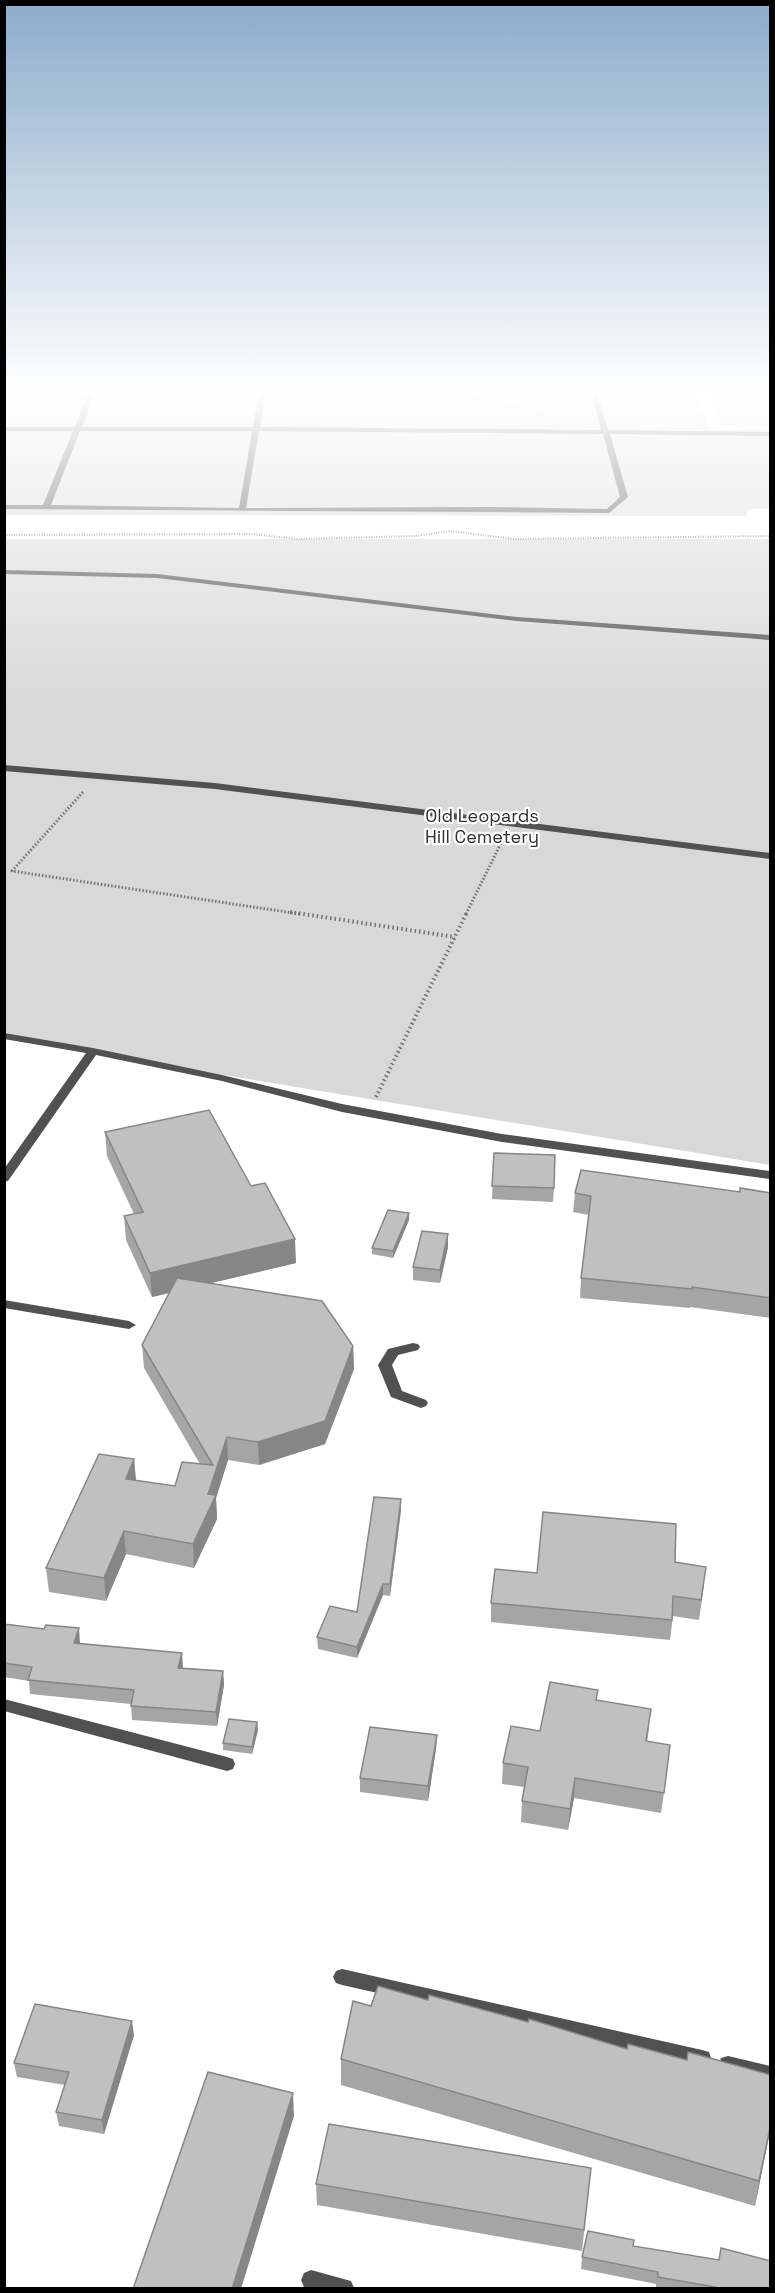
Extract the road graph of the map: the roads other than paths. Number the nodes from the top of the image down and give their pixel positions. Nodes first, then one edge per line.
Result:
1 (50, 499) edge
2 (245, 499) edge
3 (622, 499) edge
4 (4, 507) edge
5 (46, 508) junction
6 (243, 510) junction
7 (4, 572) edge
8 (771, 638) edge
9 (4, 768) edge
10 (771, 856) edge
11 (4, 1036) edge
12 (93, 1051) junction
13 (771, 1175) edge
14 (4, 1178) edge
15 (4, 1304) edge
16 (129, 1325) dead end
17 (413, 1347) dead end
18 (421, 1403) dead end
19 (4, 1705) edge
20 (227, 1764) dead end
21 (342, 1977) dead end
22 (771, 2074) edge
23 (311, 2280) dead end
24 (344, 2289) edge

1 - 5 street
2 - 6 street
3 - 6 street
4 - 5 street
5 - 6 street
7 - 8 street
9 - 10 street
11 - 12 street
12 - 13 street
12 - 14 street
15 - 16 street
17 - 18 street
19 - 20 street
21 - 22 street
23 - 24 street

